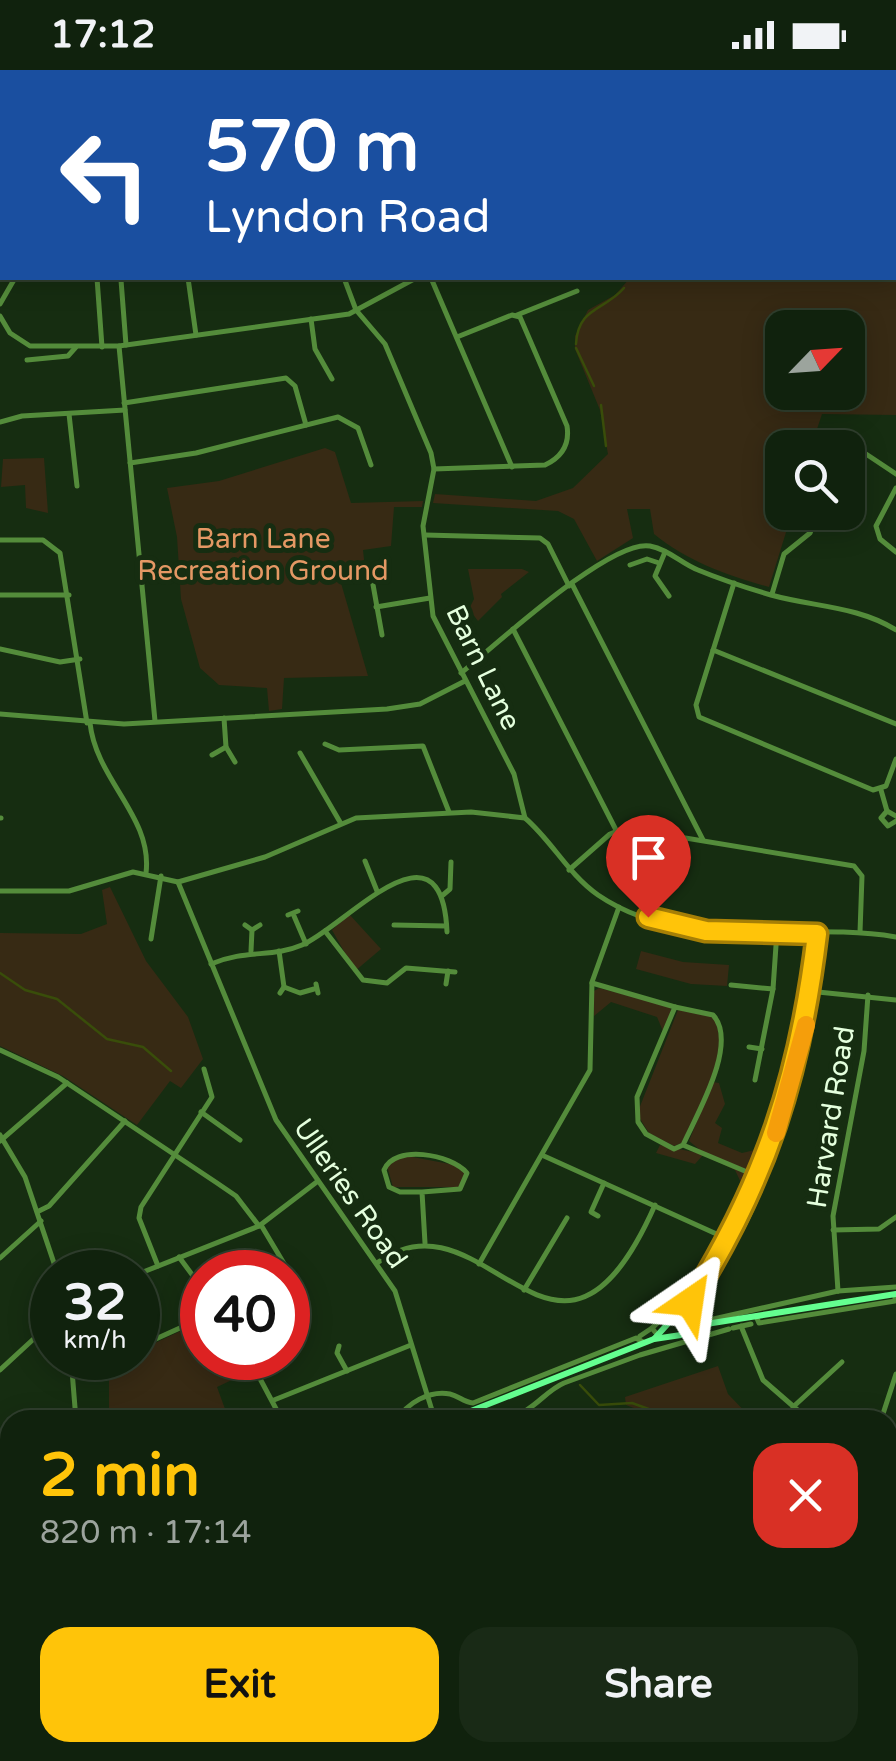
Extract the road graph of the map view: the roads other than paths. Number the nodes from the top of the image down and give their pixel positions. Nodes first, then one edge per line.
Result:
1 (14, 280) edge
2 (97, 280) edge
3 (121, 280) dead end
4 (188, 280) edge
5 (345, 280) edge
6 (412, 280) edge
7 (432, 280) edge
8 (577, 291) dead end
9 (0, 304) edge
10 (356, 310) junction
11 (516, 315) junction
12 (0, 316) edge
13 (310, 319) junction
14 (196, 335) junction
15 (457, 337) junction
16 (122, 345) junction
17 (76, 347) junction
18 (102, 347) junction
19 (27, 360) dead end
20 (328, 377) dead end
21 (124, 407) junction
22 (68, 414) junction
23 (0, 422) edge
24 (306, 425) junction
25 (865, 453) edge
26 (130, 463) junction
27 (370, 465) dead end
28 (512, 467) junction
29 (434, 470) junction
30 (896, 474) edge
31 (77, 486) dead end
32 (896, 488) edge
33 (811, 530) edge
34 (424, 535) junction
35 (0, 540) edge
36 (665, 552) junction
37 (896, 552) edge
38 (658, 563) junction
39 (630, 565) dead end
40 (372, 579) dead end
41 (734, 582) junction
42 (570, 585) junction
43 (0, 595) edge
44 (69, 595) junction
45 (772, 595) junction
46 (669, 596) dead end
47 (430, 598) junction
48 (376, 607) junction
49 (895, 627) edge
50 (514, 630) junction
51 (382, 635) dead end
52 (0, 649) edge
53 (712, 650) junction
54 (80, 659) junction
55 (462, 673) junction
56 (466, 681) junction
57 (0, 714) edge
58 (224, 718) junction
59 (155, 722) junction
60 (89, 723) junction
61 (896, 724) edge
62 (325, 744) dead end
63 (226, 747) junction
64 (300, 753) dead end
65 (212, 755) dead end
66 (896, 758) edge
67 (234, 762) dead end
68 (881, 790) junction
69 (887, 810) junction
70 (449, 812) junction
71 (524, 818) junction
72 (896, 818) edge
73 (340, 822) junction
74 (693, 822) junction
75 (616, 830) junction
76 (682, 837) junction
77 (704, 842) junction
78 (451, 862) dead end
79 (369, 865) dead end
80 (569, 870) junction
81 (146, 873) junction
82 (161, 876) junction
83 (178, 882) junction
84 (0, 891) edge
85 (377, 891) junction
86 (443, 895) junction
87 (619, 907) junction
88 (293, 914) dead end
89 (393, 925) dead end
90 (260, 926) dead end
91 (326, 931) junction
92 (777, 932) junction
93 (860, 932) junction
94 (817, 934) junction
95 (896, 937) edge
96 (151, 940) dead end
97 (306, 944) junction
98 (820, 947) junction
99 (250, 952) junction
100 (278, 952) junction
101 (211, 964) junction
102 (592, 982) junction
103 (816, 982) junction
104 (446, 984) dead end
105 (731, 985) dead end
106 (316, 989) dead end
107 (773, 989) junction
108 (818, 992) junction
109 (868, 996) junction
110 (896, 1000) edge
111 (813, 1002) junction
112 (676, 1007) junction
113 (749, 1046) dead end
114 (762, 1049) junction
115 (0, 1050) edge
116 (204, 1069) dead end
117 (753, 1076) dead end
118 (66, 1082) junction
119 (201, 1112) junction
120 (126, 1122) junction
121 (1, 1138) edge
122 (240, 1140) dead end
123 (683, 1146) junction
124 (174, 1153) junction
125 (543, 1156) junction
126 (756, 1175) junction
127 (318, 1181) junction
128 (604, 1182) junction
129 (422, 1192) junction
130 (655, 1205) junction
131 (39, 1211) junction
132 (598, 1216) dead end
133 (567, 1218) dead end
134 (896, 1218) edge
135 (40, 1221) junction
136 (260, 1226) junction
137 (833, 1230) junction
138 (725, 1238) junction
139 (426, 1243) junction
140 (50, 1250) edge
141 (152, 1250) edge
142 (275, 1250) edge
143 (179, 1257) joint
144 (0, 1258) edge
145 (377, 1263) junction
146 (479, 1264) junction
147 (160, 1265) edge
148 (524, 1290) junction
149 (896, 1292) edge
150 (834, 1296) junction
151 (693, 1304) junction
152 (680, 1316) junction
153 (758, 1320) junction
154 (751, 1324) dead end
155 (667, 1326) junction
156 (741, 1326) junction
157 (687, 1327) junction
158 (673, 1335) junction
159 (652, 1336) junction
160 (638, 1337) junction
161 (30, 1341) edge
162 (411, 1344) junction
163 (339, 1346) dead end
164 (842, 1362) dead end
165 (0, 1370) edge
166 (347, 1372) junction
167 (896, 1374) edge
168 (73, 1380) edge
169 (262, 1380) edge
170 (535, 1384) junction
171 (427, 1397) junction
172 (274, 1400) junction
173 (481, 1404) junction
174 (793, 1408) junction
175 (75, 1410) edge
176 (278, 1410) edge
177 (404, 1410) edge
178 (431, 1410) edge
179 (469, 1410) edge
180 (525, 1410) edge
181 (796, 1410) edge
182 (884, 1410) edge

1 - 9 street
2 - 18 street
3 - 16 street
4 - 14 street
5 - 10 street
6 - 10 street
7 - 15 street
8 - 11 street
10 - 13 street
10 - 29 street
11 - 15 street
11 - 28 street
12 - 17 street
13 - 14 street
13 - 20 street
14 - 16 street
15 - 28 street
16 - 18 street
16 - 21 street
17 - 18 street
17 - 19 street
21 - 22 street
21 - 24 street
21 - 26 street
22 - 23 street
22 - 31 street
24 - 26 street
24 - 27 street
25 - 30 street
26 - 59 street
28 - 29 street
29 - 34 street, Barn Lane
32 - 37 street
33 - 45 street
34 - 42 street
34 - 47 street, Barn Lane
35 - 44 street
36 - 38 street
36 - 41 street
36 - 42 street
38 - 39 street
38 - 46 street
40 - 48 street
41 - 45 street
41 - 53 street
42 - 50 street
42 - 74 street
43 - 44 street
44 - 54 street
45 - 49 street
47 - 48 street
47 - 55 street, Barn Lane
48 - 51 street
50 - 55 street
50 - 75 street
52 - 54 street
53 - 61 street
53 - 68 street
54 - 60 street
55 - 56 street, Barn Lane
56 - 58 street
56 - 71 street, Barn Lane
57 - 60 street
58 - 59 street
58 - 63 street
59 - 60 street
60 - 81 street
62 - 70 street
63 - 65 street
63 - 67 street
64 - 73 street
66 - 68 street
68 - 69 street
69 - 72 street
69 - 72 street
70 - 71 street
70 - 73 street
71 - 80 street
73 - 83 street
74 - 76 street
74 - 77 street
75 - 76 street
75 - 80 street
76 - 77 street
77 - 93 street
78 - 86 street
79 - 85 street
80 - 87 street
81 - 82 street
81 - 84 street
82 - 83 street
82 - 96 street
83 - 101 street, Ulleries Road
85 - 86 street
85 - 91 street
86 - 89 street
87 - 92 street
87 - 102 street
88 - 97 street
90 - 99 street
91 - 97 street
91 - 104 street
92 - 94 street
92 - 107 street
93 - 94 street
93 - 95 street
94 - 98 street
97 - 100 street
98 - 103 street
98 - 126 street
99 - 100 street
99 - 101 street
100 - 106 street
101 - 127 street, Ulleries Road
102 - 112 street
102 - 125 street
103 - 108 street
103 - 111 street
105 - 107 street
107 - 114 street
108 - 109 street
108 - 111 street
109 - 110 street
109 - 137 street, Harvard Road
111 - 126 street
111 - 151 street
112 - 123 street
112 - 123 street
113 - 114 street
114 - 117 street
115 - 118 street
116 - 119 street
118 - 120 street
118 - 121 street
119 - 122 street
119 - 124 street
120 - 124 street
120 - 131 street
121 - 131 street
123 - 126 street
124 - 136 street
124 - 141 street
125 - 128 street
125 - 146 street
126 - 138 street
127 - 136 street
127 - 145 street, Ulleries Road
128 - 130 street
128 - 132 street
129 - 129 street
129 - 139 street
130 - 138 street
130 - 148 street
131 - 135 street
133 - 148 street
134 - 137 street
135 - 140 street
135 - 144 street
136 - 142 street
136 - 143 street
137 - 150 street, Harvard Road
138 - 151 street
138 - 159 street
139 - 145 street
139 - 146 street
143 - 147 street
145 - 162 street, Ulleries Road
146 - 148 street
149 - 150 main road
149 - 153 street
150 - 151 street
150 - 153 main road
151 - 152 street
152 - 155 main road
152 - 157 main road
153 - 157 main road
154 - 156 street
155 - 158 main road
155 - 159 main road
156 - 174 street
156 - 180 street
157 - 158 main road
158 - 159 main road
159 - 160 street
159 - 160 street
159 - 170 main road
160 - 170 street
161 - 165 street
162 - 166 street
162 - 171 street, Ulleries Road
163 - 166 street
164 - 174 street
166 - 172 street
167 - 182 street
168 - 175 street
169 - 172 street
170 - 173 main road
171 - 173 street
171 - 177 street
171 - 178 street, Ulleries Road
172 - 176 street
173 - 179 main road
174 - 181 street

